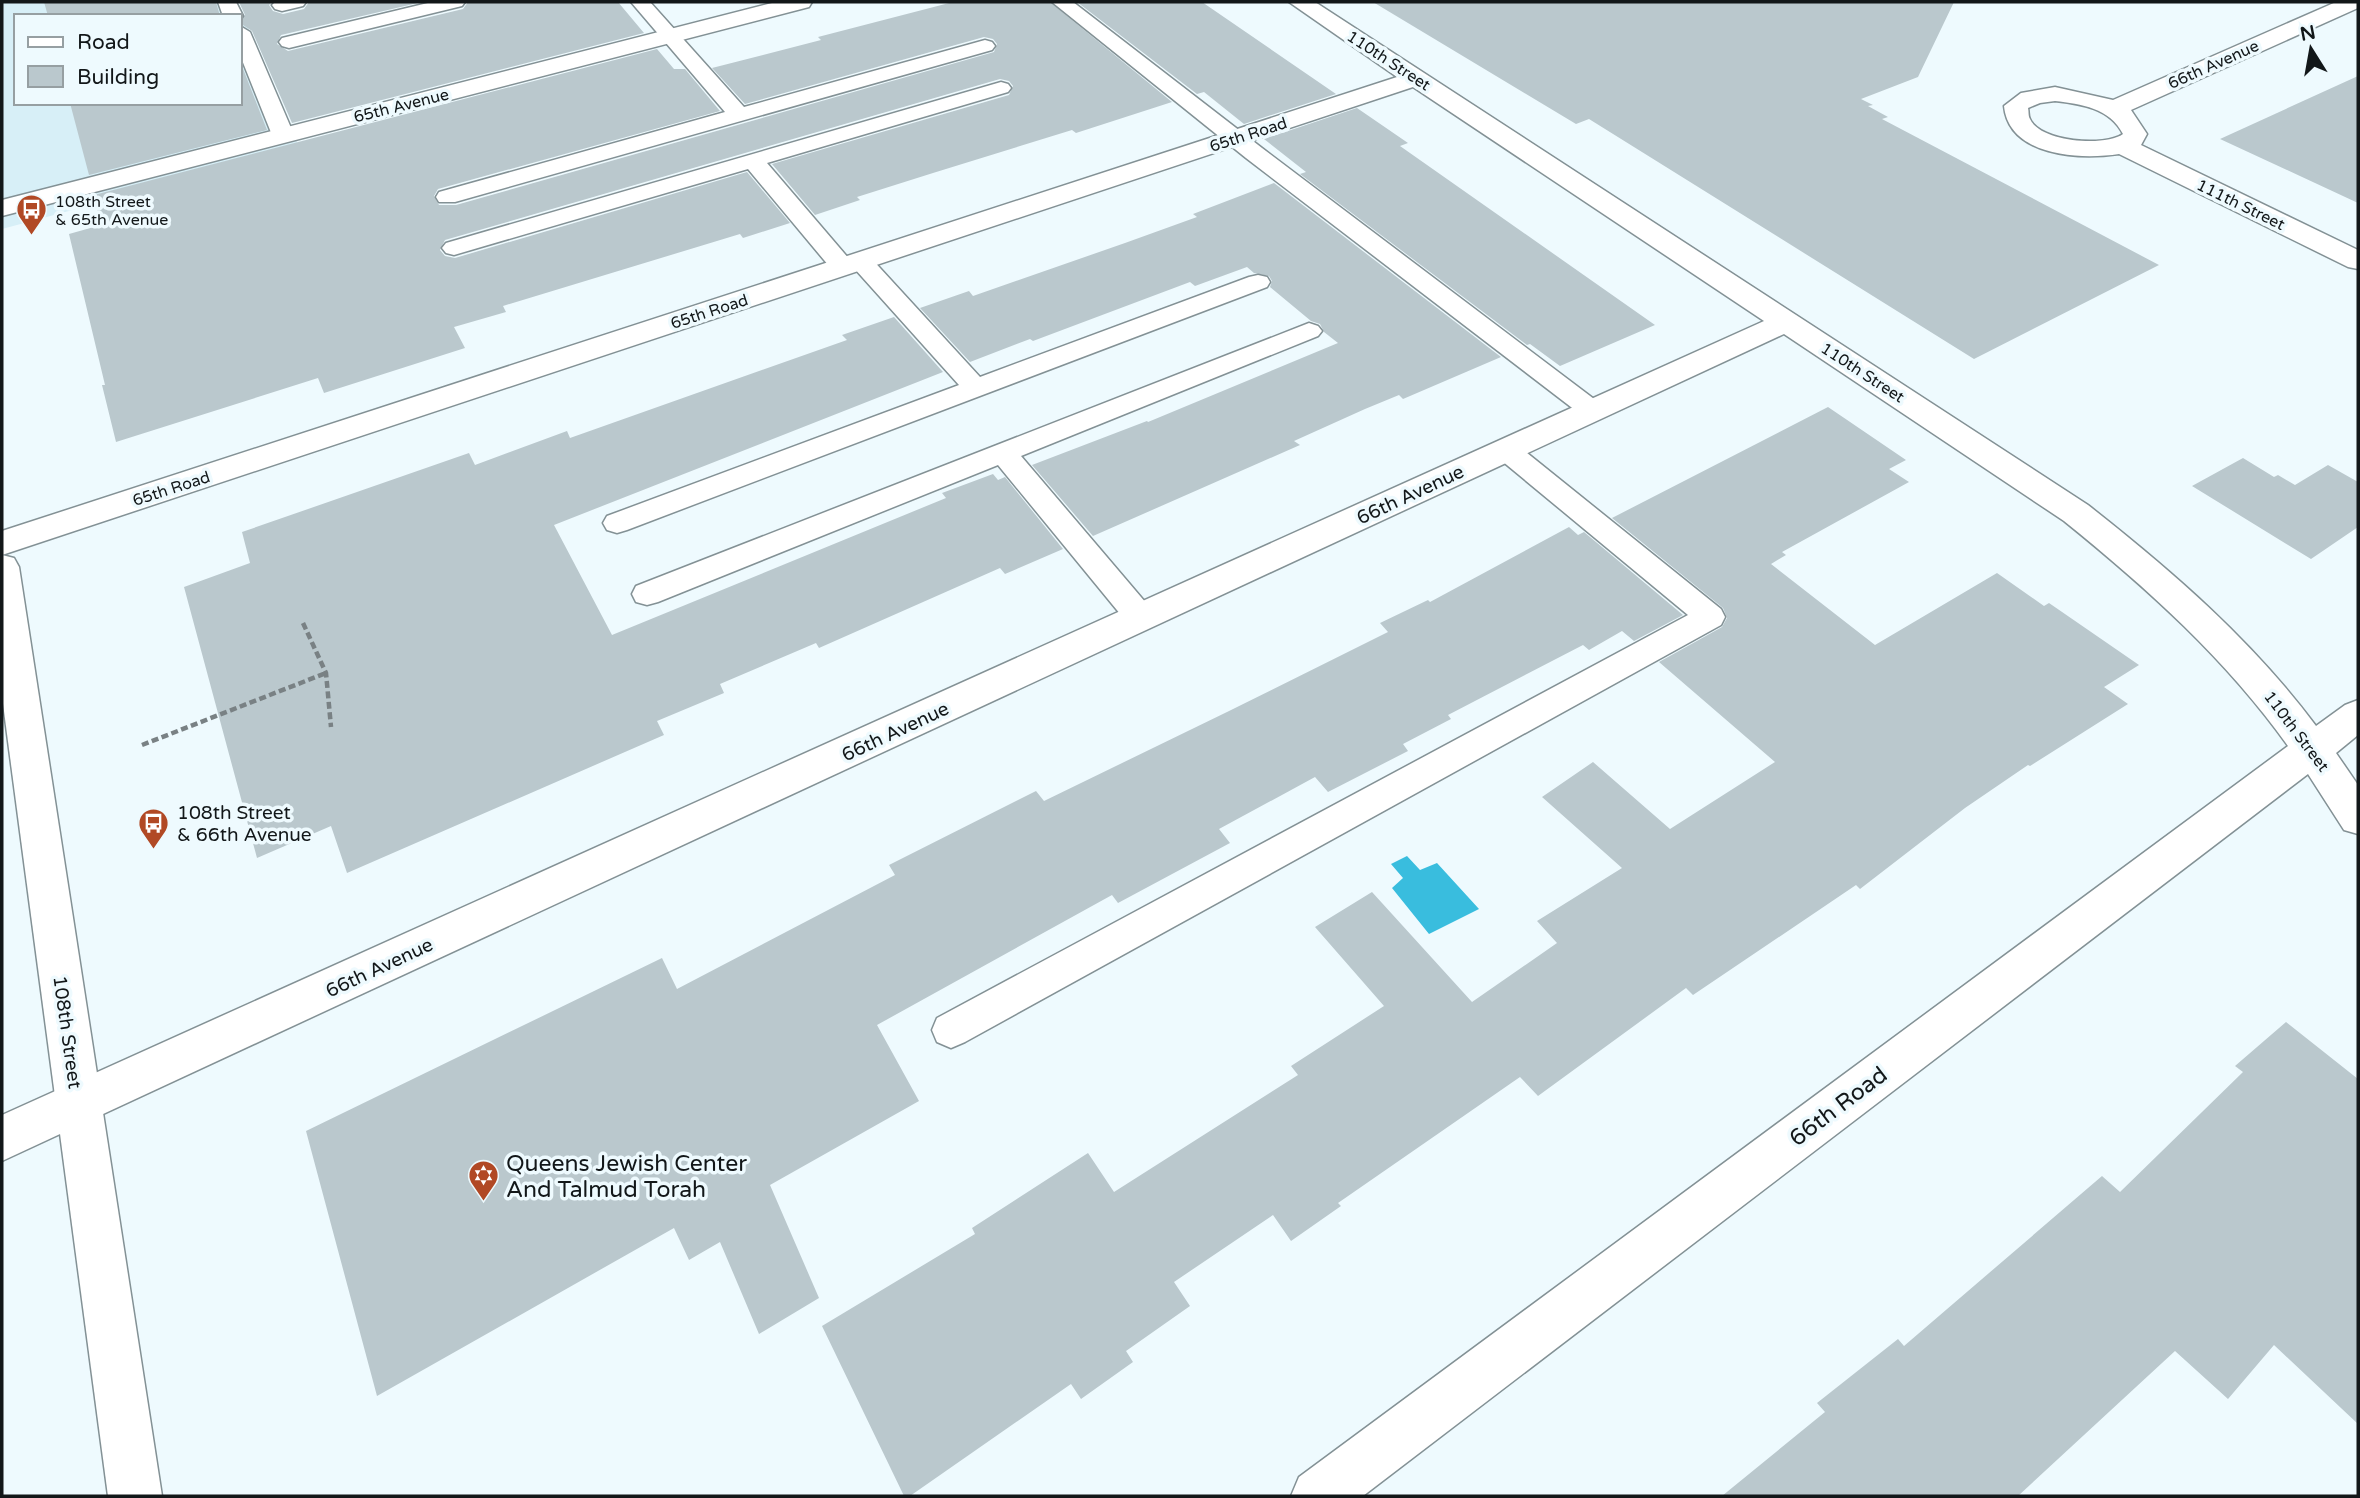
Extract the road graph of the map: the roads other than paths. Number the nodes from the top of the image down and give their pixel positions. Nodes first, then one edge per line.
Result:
1 (456, 2) edge
2 (640, 2) edge
3 (801, 2) edge
4 (1061, 2) edge
5 (1300, 2) edge
6 (2354, 2) edge
7 (669, 36) junction
8 (242, 37) edge
9 (289, 42) dead end
10 (985, 46) dead end
11 (1417, 78) junction
12 (1001, 88) dead end
13 (2112, 108) junction
14 (739, 115) junction
15 (283, 135) junction
16 (1234, 138) junction
17 (2123, 146) junction
18 (753, 161) junction
19 (447, 197) dead end
20 (2, 208) edge
21 (454, 248) dead end
22 (2358, 261) edge
23 (852, 264) junction
24 (1258, 282) dead end
25 (1787, 322) junction
26 (1309, 331) dead end
27 (976, 388) junction
28 (1593, 411) junction
29 (1506, 450) junction
30 (1003, 453) junction
31 (617, 523) dead end
32 (2, 543) edge
33 (2, 567) edge
34 (647, 594) dead end
35 (1141, 618) junction
36 (2358, 715) edge
37 (2314, 749) junction
38 (2358, 818) edge
39 (951, 1030) dead end
40 (78, 1104) junction
41 (2, 1138) edge
42 (135, 1496) edge
43 (1318, 1496) edge

1 - 9 lane
2 - 7 lane
3 - 7 street, 65th Avenue
4 - 16 lane
5 - 11 street, 110th Street
6 - 13 street, 66th Avenue
7 - 14 lane
7 - 15 street, 65th Avenue
8 - 15 lane
10 - 14 lane
11 - 16 street, 65th Road
11 - 25 street, 110th Street
12 - 18 lane
13 - 17 street
13 - 17 street
14 - 19 lane
15 - 20 street, 65th Avenue
16 - 23 street, 65th Road
16 - 28 lane
17 - 22 street, 111th Street
18 - 21 lane
18 - 23 lane
23 - 27 lane
23 - 32 street, 65th Road
24 - 27 lane
25 - 28 street, 66th Avenue
25 - 37 street, 110th Street
26 - 30 lane
27 - 31 lane
28 - 29 street, 66th Avenue
29 - 35 street, 66th Avenue
29 - 39 lane
30 - 34 lane
30 - 35 lane
33 - 40 street, 108th Street
35 - 40 street, 66th Avenue
36 - 37 street, 66th Road
37 - 38 street, 110th Street
37 - 43 street, 66th Road
40 - 41 street, 66th Avenue
40 - 42 street, 108th Street

